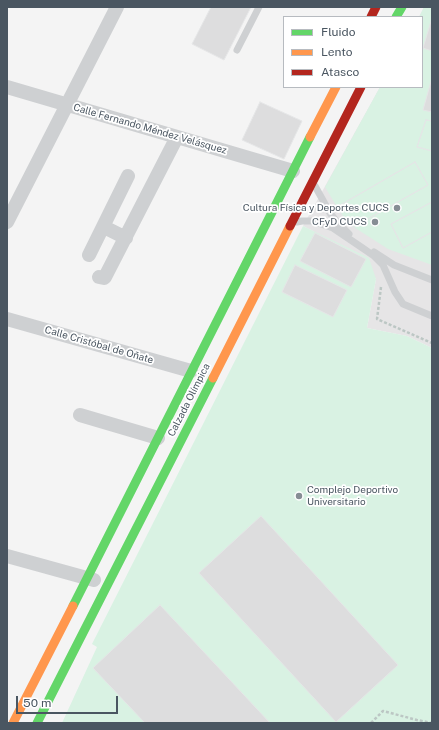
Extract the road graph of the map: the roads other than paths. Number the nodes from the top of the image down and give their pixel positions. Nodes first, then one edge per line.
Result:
1 (117, 7) edge
2 (259, 7) edge
3 (376, 7) edge
4 (402, 7) edge
5 (372, 16) edge
6 (397, 16) edge
7 (237, 50) dead end
8 (7, 87) edge
9 (335, 88) edge
10 (360, 88) edge
11 (67, 105) junction
12 (177, 137) junction
13 (293, 171) junction
14 (128, 176) dead end
15 (313, 182) junction
16 (7, 222) edge
17 (291, 224) junction
18 (104, 227) junction
19 (126, 238) junction
20 (90, 255) dead end
21 (394, 266) junction
22 (388, 276) junction
23 (99, 277) dead end
24 (432, 280) edge
25 (432, 316) edge
26 (7, 319) edge
27 (191, 371) junction
28 (80, 415) dead end
29 (158, 438) junction
30 (7, 556) edge
31 (86, 578) junction
32 (108, 584) junction
33 (13, 723) edge
34 (38, 723) edge

1 - 11 street
2 - 7 lane
3 - 5 main road
4 - 6 main road
8 - 11 street, Calle Fernando Méndez Velásquez
9 - 13 main road, Calzada Olímpica
10 - 15 main road, Calzada Olímpica
11 - 12 street, Calle Fernando Méndez Velásquez
11 - 16 street
12 - 13 street, Calle Fernando Méndez Velásquez
12 - 19 street
13 - 27 main road, Calzada Olímpica
14 - 18 street
15 - 17 main road, Calzada Olímpica
15 - 21 lane
17 - 22 lane
17 - 32 main road, Calzada Olímpica
18 - 19 street
18 - 20 street
19 - 23 street
21 - 22 lane
21 - 24 lane
22 - 25 lane
26 - 27 street, Calle Cristóbal de Oñate
27 - 29 main road, Calzada Olímpica
28 - 29 street
29 - 31 main road, Calzada Olímpica
30 - 31 street
31 - 32 street
31 - 33 main road, Calzada Olímpica
32 - 34 main road, Calzada Olímpica

